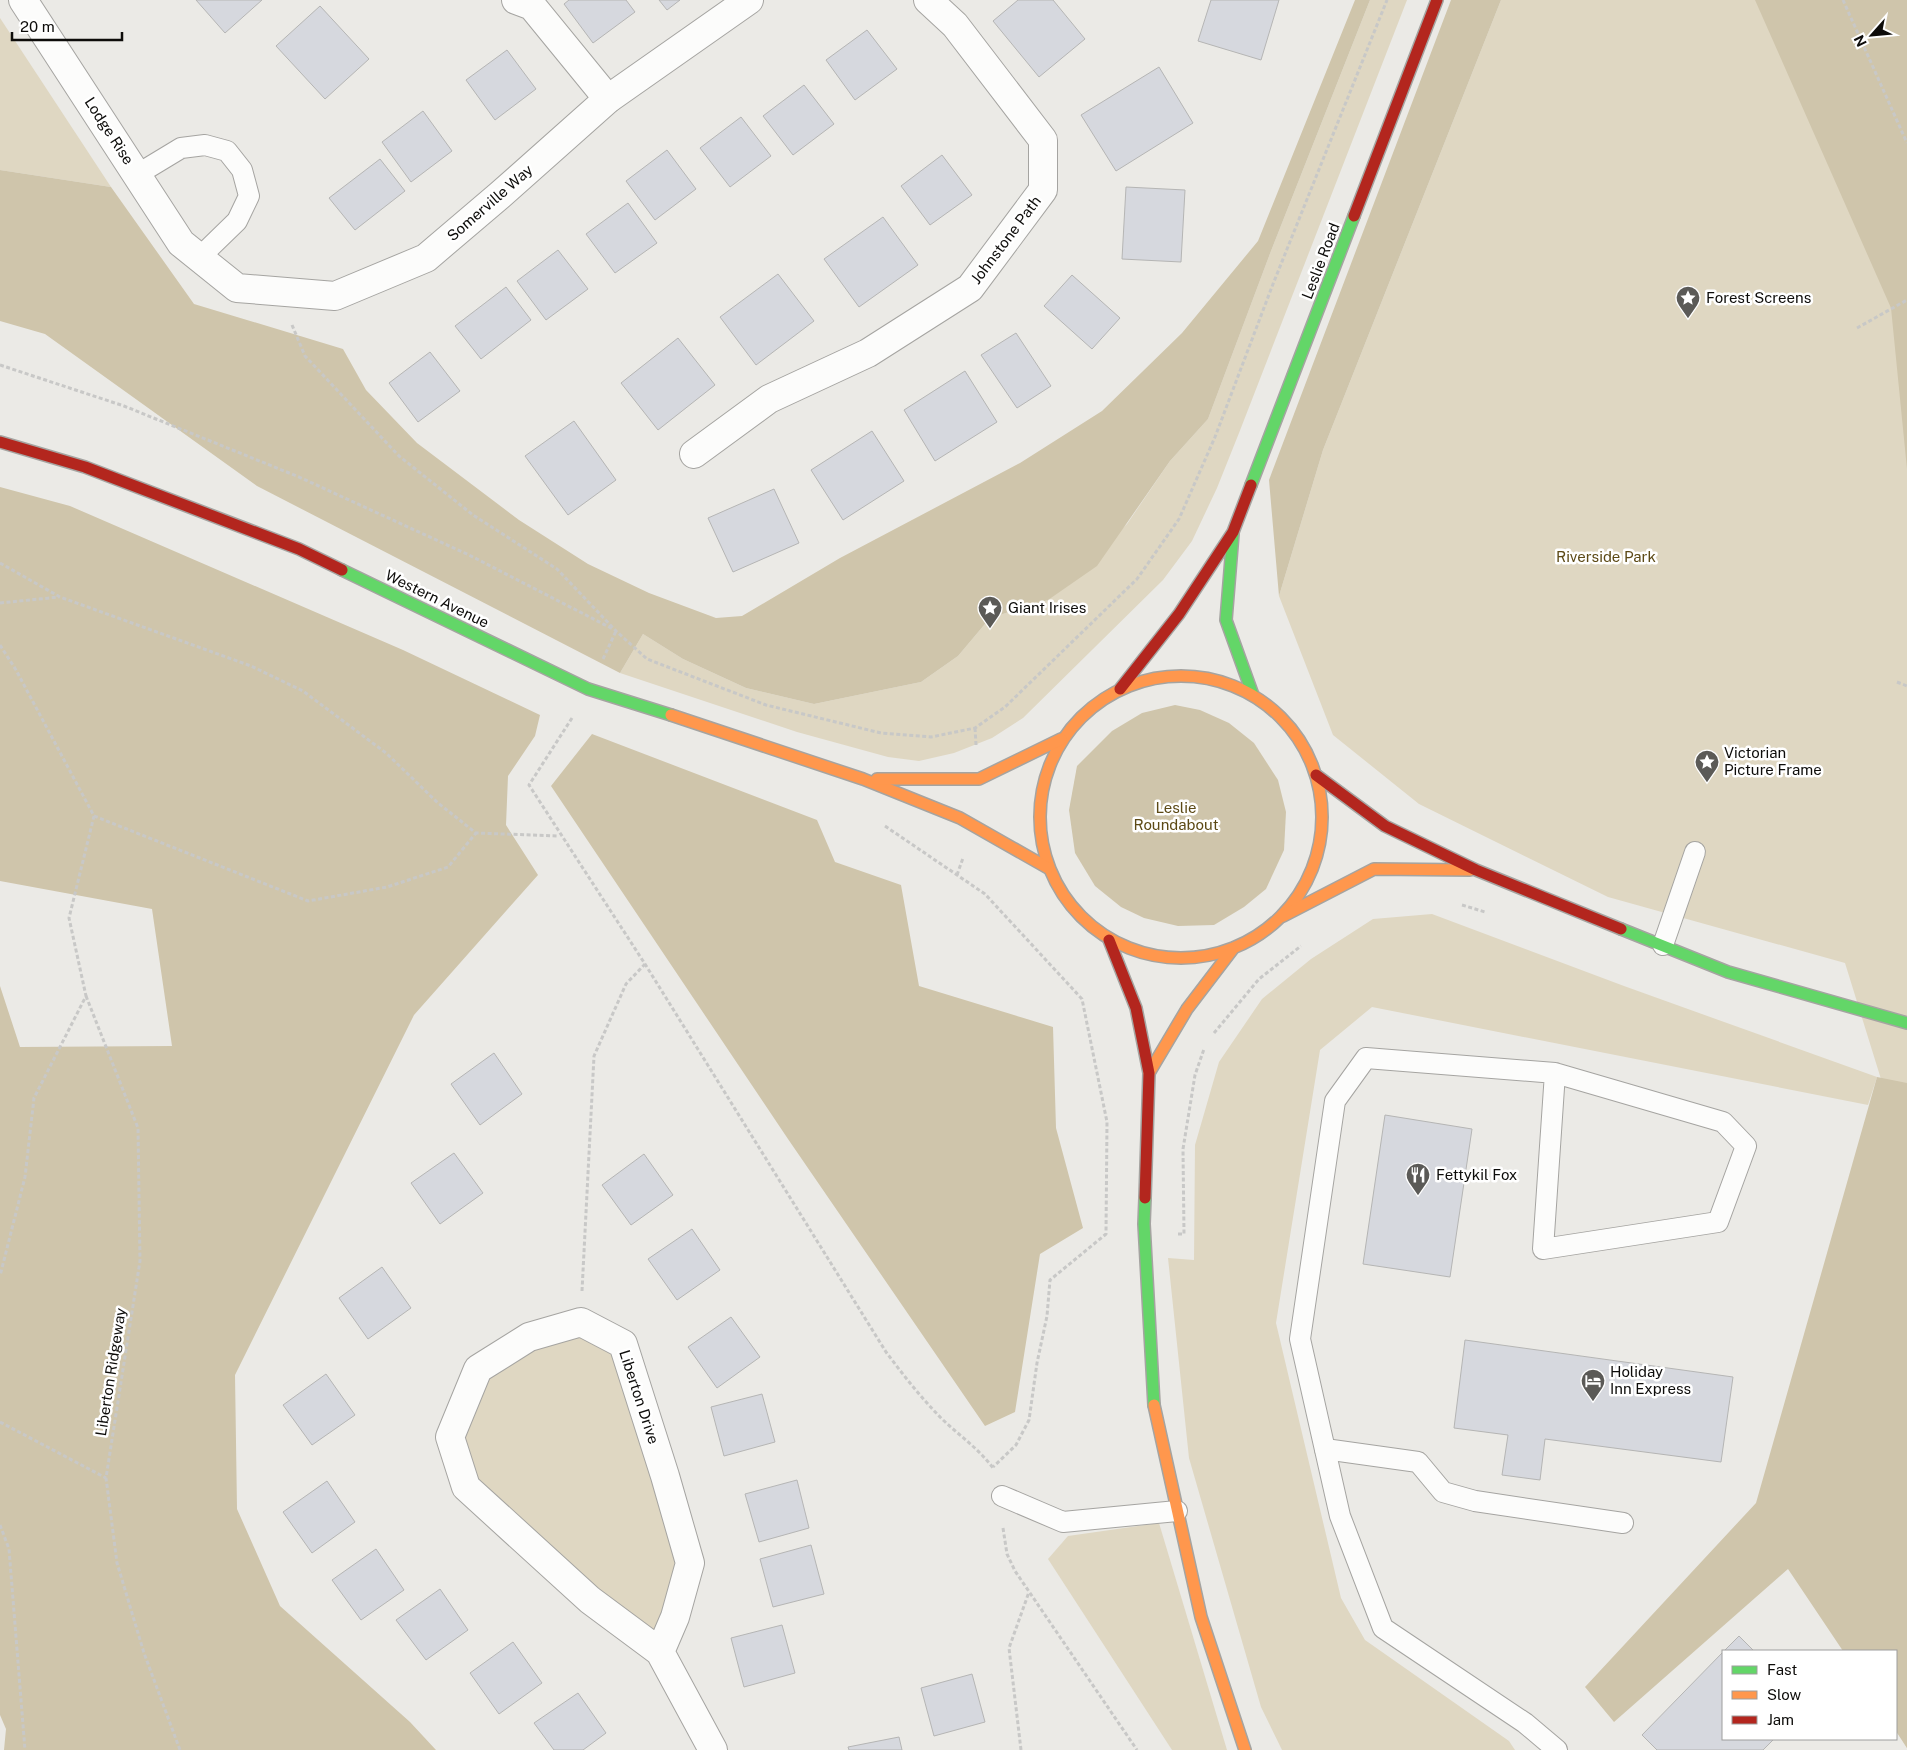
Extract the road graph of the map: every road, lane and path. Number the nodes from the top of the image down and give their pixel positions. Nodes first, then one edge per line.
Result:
1 (23, 0) edge
2 (516, 0) edge
3 (749, 0) edge
4 (928, 0) edge
5 (1387, 0) edge
6 (1437, 0) edge
7 (1843, 0) edge
8 (608, 99) junction
9 (1907, 143) edge
10 (138, 174) junction
11 (199, 258) junction
12 (270, 290) junction
13 (1907, 300) edge
14 (1857, 328) dead end
15 (0, 365) edge
16 (0, 442) edge
17 (694, 454) dead end
18 (1233, 532) junction
19 (0, 563) edge
20 (60, 597) junction
21 (0, 603) edge
22 (616, 631) junction
23 (0, 644) edge
24 (1897, 682) dead end
25 (1907, 686) edge
26 (588, 689) junction
27 (1120, 689) junction
28 (1254, 695) junction
29 (1062, 739) junction
30 (1316, 775) junction
31 (863, 779) junction
32 (94, 816) junction
33 (877, 820) dead end
34 (476, 833) junction
35 (560, 836) junction
36 (1695, 852) dead end
37 (1048, 868) junction
38 (1476, 870) junction
39 (1460, 904) dead end
40 (1489, 913) dead end
41 (1283, 916) junction
42 (1109, 940) junction
43 (1304, 944) dead end
44 (1663, 945) junction
45 (1232, 950) junction
46 (644, 964) junction
47 (86, 996) junction
48 (1907, 1023) edge
49 (1212, 1035) dead end
50 (1206, 1042) dead end
51 (1149, 1073) junction
52 (1555, 1073) junction
53 (1184, 1234) dead end
54 (0, 1276) edge
55 (581, 1322) junction
56 (0, 1422) edge
57 (1325, 1448) junction
58 (993, 1467) junction
59 (106, 1478) junction
60 (1002, 1496) junction
61 (1176, 1511) junction
62 (1623, 1523) dead end
63 (0, 1525) edge
64 (1029, 1592) junction
65 (660, 1652) junction
66 (25, 1750) edge
67 (180, 1750) edge
68 (713, 1750) edge
69 (1021, 1750) edge
70 (1137, 1750) edge
71 (1245, 1750) edge
72 (1557, 1750) edge

1 - 10 street, Lodge Rise
2 - 8 street
3 - 8 street, Somerville Way
4 - 17 street, Johnstone Path
5 - 22 path
6 - 18 main road, Leslie Road
7 - 9 path
8 - 12 street, Somerville Way
10 - 11 street, Lodge Rise
10 - 11 lane
11 - 12 street, Somerville Way
12 - 22 path
13 - 14 path
15 - 22 path
16 - 26 main road, Western Avenue
18 - 27 main road
18 - 28 main road
19 - 20 path
20 - 21 path
20 - 34 path
23 - 32 path
24 - 25 path
26 - 31 main road, Western Avenue
26 - 35 path
27 - 28 main road
27 - 29 main road
28 - 30 main road
29 - 31 main road
29 - 37 main road
30 - 38 main road
30 - 41 main road
31 - 37 main road
32 - 34 path
32 - 47 path, Liberton Ridgeway
33 - 58 path
34 - 35 path
35 - 46 path
36 - 44 lane
37 - 42 main road
38 - 41 main road
38 - 44 main road
39 - 40 path
41 - 45 main road
42 - 45 main road
42 - 51 main road
43 - 49 path
44 - 48 main road
45 - 51 main road
46 - 55 path
46 - 58 path
47 - 54 path
47 - 59 path, Liberton Ridgeway
50 - 53 path
51 - 61 main road
52 - 52 lane
52 - 57 lane
55 - 65 street, Liberton Drive
55 - 65 street
56 - 59 path
57 - 62 lane
57 - 72 lane
58 - 60 path
59 - 67 path, Liberton Ridgeway
60 - 61 lane
60 - 64 path
61 - 71 main road
63 - 66 path
64 - 69 path
64 - 70 path
65 - 68 street

